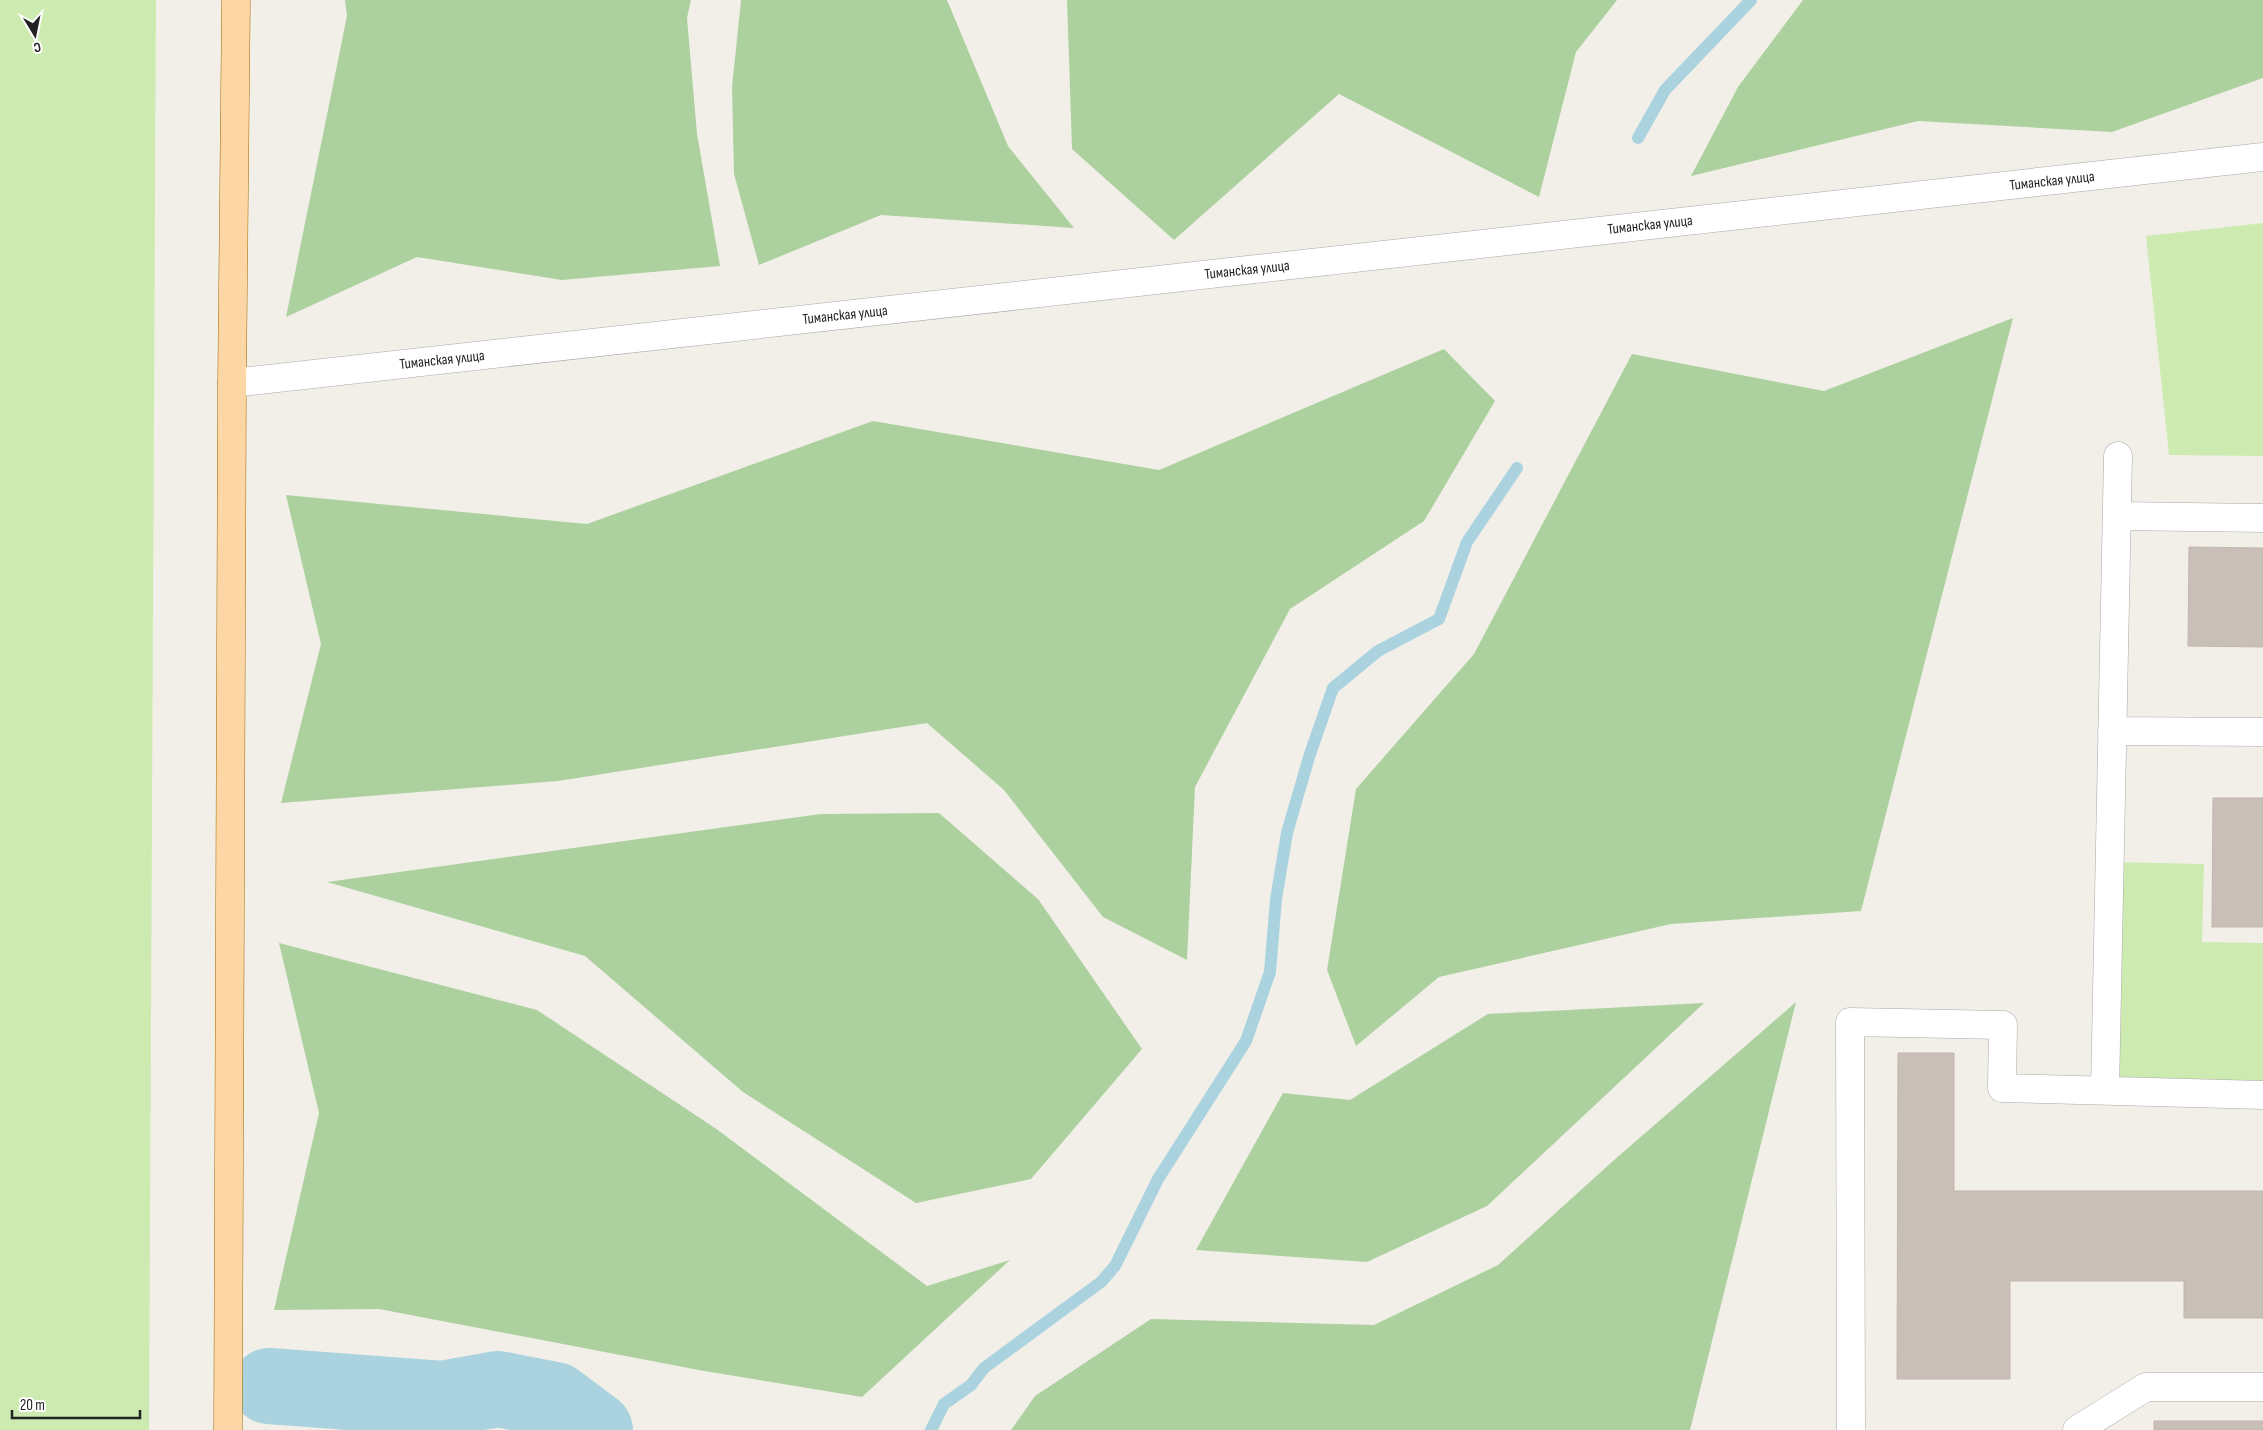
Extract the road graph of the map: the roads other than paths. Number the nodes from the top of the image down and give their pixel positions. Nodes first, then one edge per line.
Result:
1 (236, 0) edge
2 (2263, 157) edge
3 (232, 383) junction
4 (2118, 456) dead end
5 (2117, 516) junction
6 (2263, 518) edge
7 (2112, 731) junction
8 (2263, 732) edge
9 (2105, 1090) junction
10 (2263, 1095) edge
11 (2263, 1387) edge
12 (228, 1430) edge
13 (1850, 1430) edge
14 (2077, 1430) edge

1 - 3 main road
2 - 3 street, Тиманская улица
3 - 12 main road
4 - 5 street
5 - 6 street
5 - 7 street
7 - 8 street
7 - 9 street
9 - 10 street
9 - 13 street
11 - 14 street

